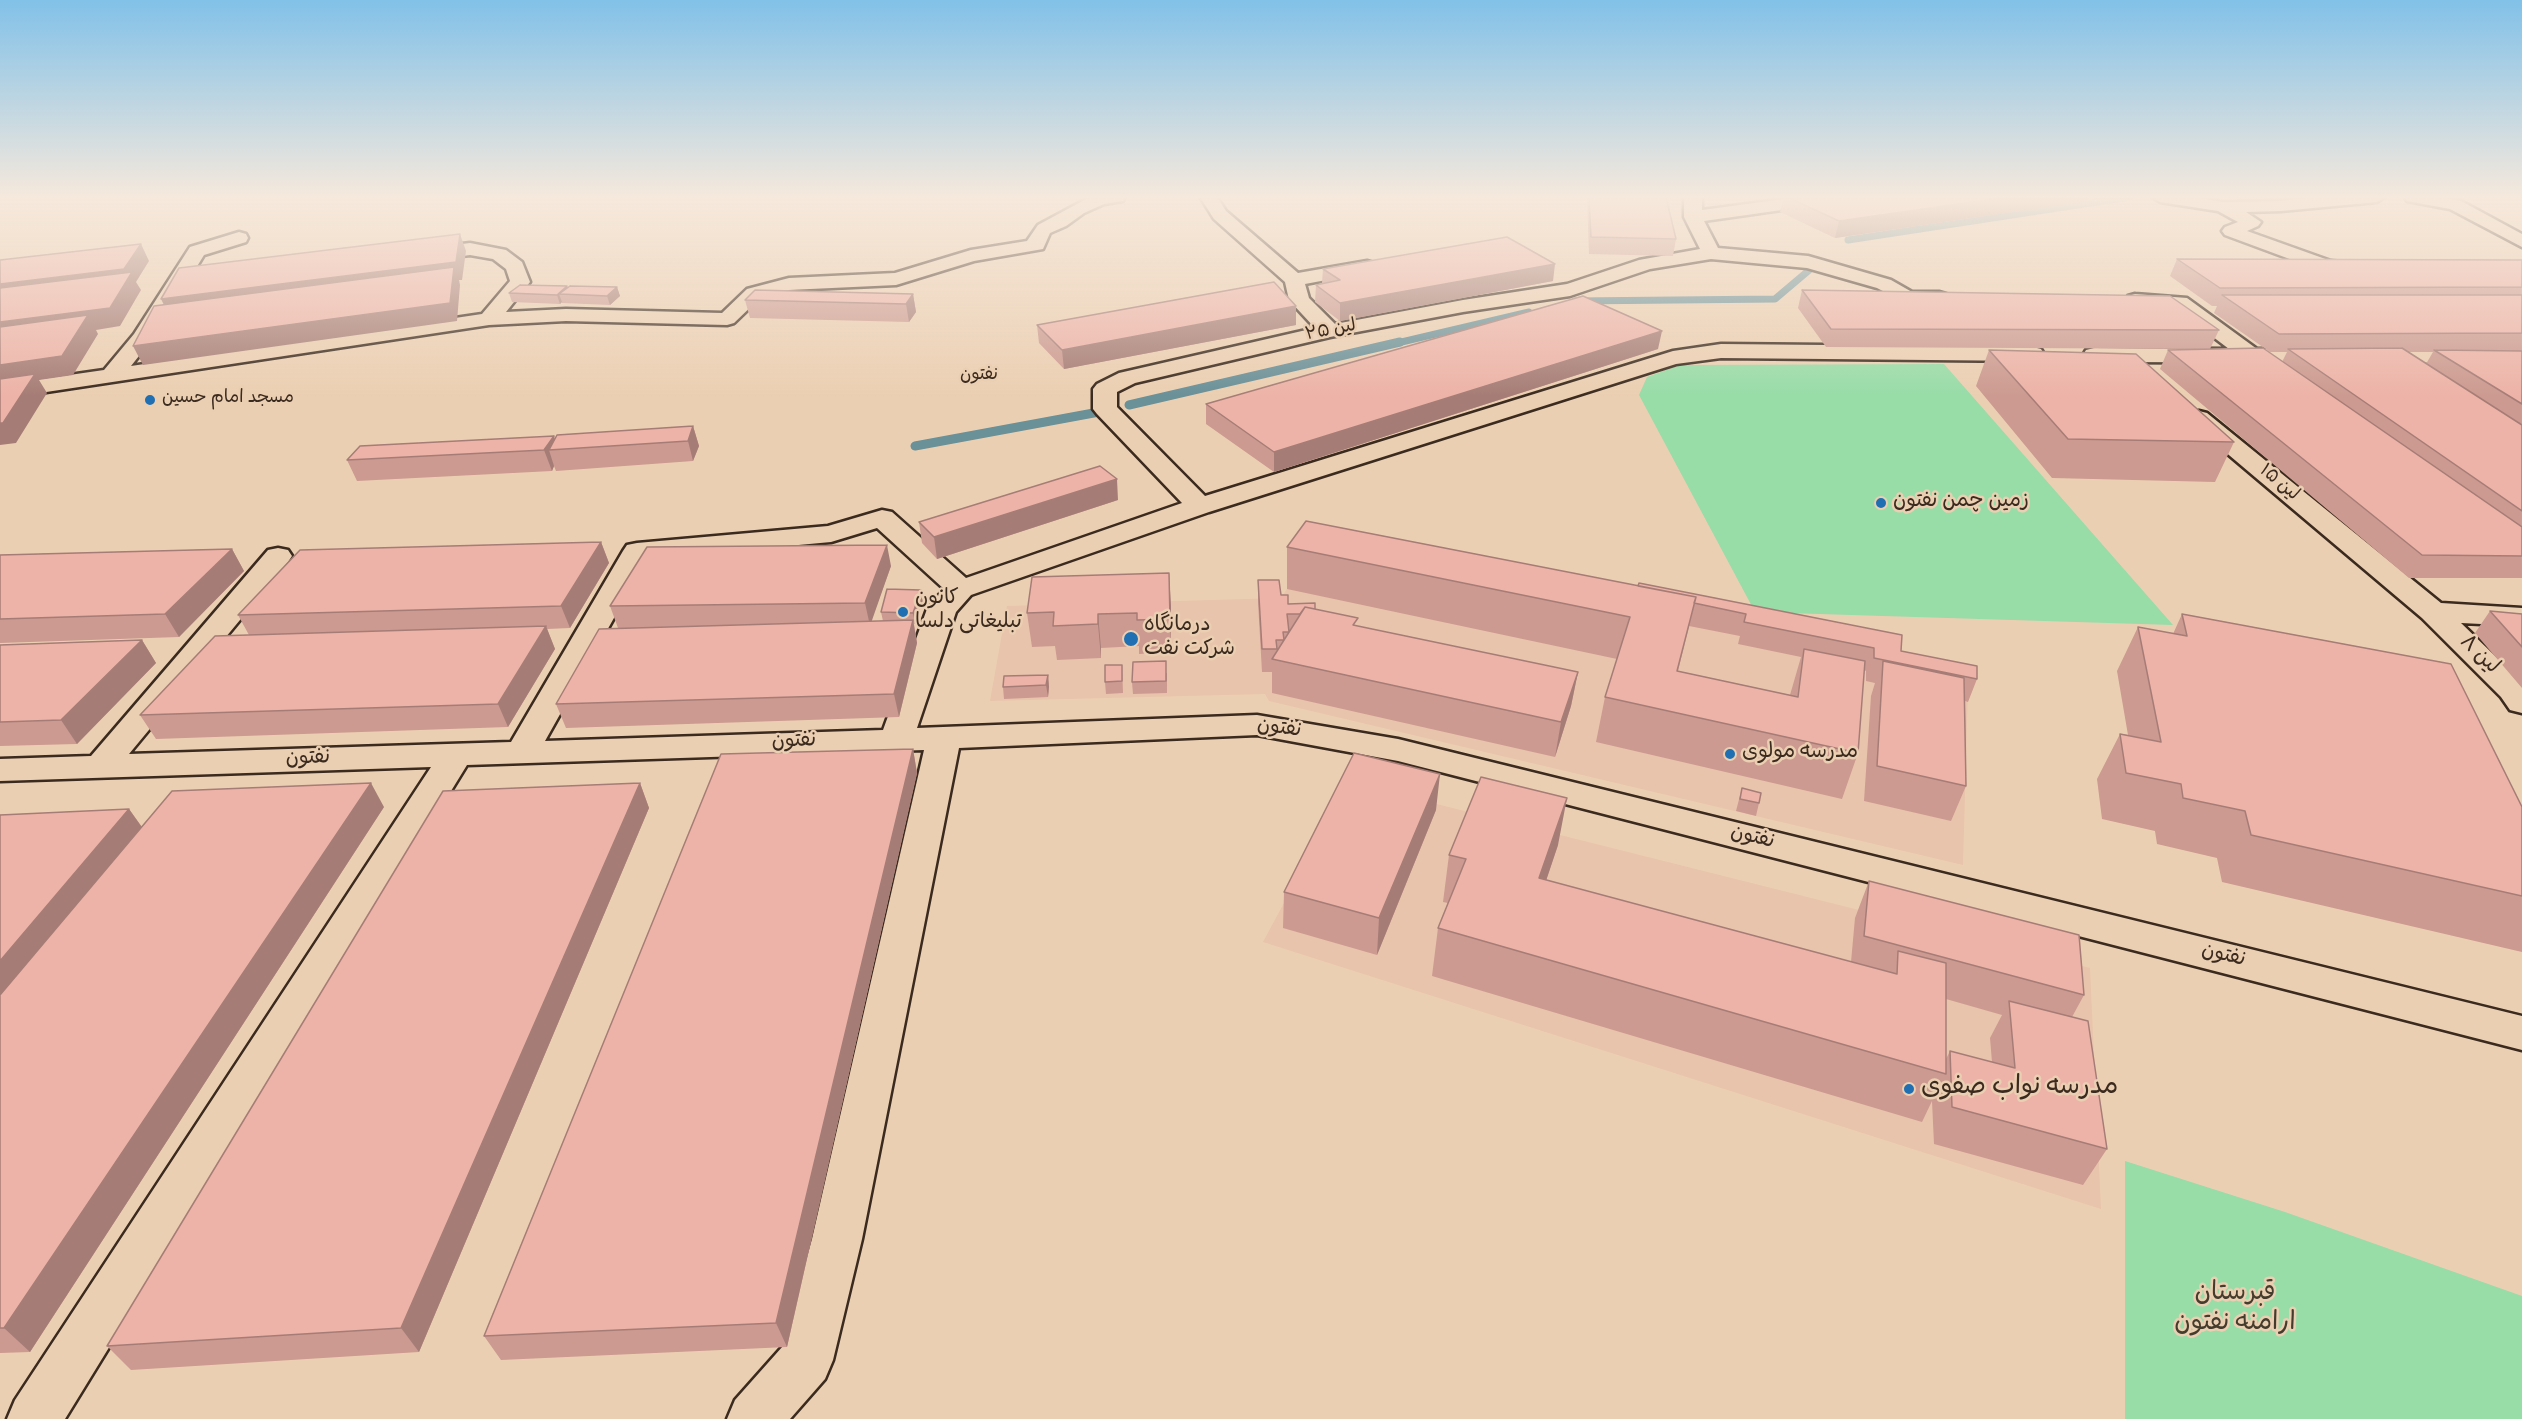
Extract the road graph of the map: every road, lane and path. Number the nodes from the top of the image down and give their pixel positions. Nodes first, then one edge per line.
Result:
1 (190, 263) edge
2 (511, 263) edge
3 (948, 263) edge
4 (1273, 263) edge
5 (1385, 263) edge
6 (1651, 263) edge
7 (1812, 263) edge
8 (2319, 263) edge
9 (2374, 268) edge
10 (1567, 273) dead end
11 (1294, 280) junction
12 (201, 281) edge
13 (177, 284) junction
14 (1587, 285) junction
15 (1956, 298) edge
16 (2111, 299) edge
17 (489, 319) junction
18 (1330, 331) junction
19 (2124, 355) junction
20 (2253, 356) junction
21 (2388, 356) junction
22 (2522, 356) edge
23 (110, 377) junction
24 (2151, 378) edge
25 (2427, 380) edge
26 (0, 392) edge
27 (2179, 401) edge
28 (1200, 506) junction
29 (278, 556) dead end
30 (961, 589) junction
31 (2433, 612) junction
32 (2522, 617) edge
33 (2522, 702) edge
34 (944, 737) junction
35 (896, 740) junction
36 (522, 752) junction
37 (456, 755) junction
38 (100, 766) junction
39 (0, 770) edge
40 (2522, 1033) edge
41 (34, 1419) edge
42 (754, 1419) edge

1 - 13 street
2 - 17 street
3 - 17 street
4 - 11 street
5 - 11 street
6 - 14 street, لین ۲۵
7 - 15 street, لین ۲۵
8 - 9 street
10 - 14 street
11 - 18 street
12 - 13 street
13 - 23 street
14 - 18 street, لین ۲۵
16 - 20 street
17 - 23 street
18 - 28 street, لین ۲۵
19 - 20 street
19 - 24 street
19 - 28 street
20 - 21 street
21 - 22 street
21 - 25 street
23 - 26 street
27 - 31 street, لین ۱۵
28 - 30 street
29 - 38 street
30 - 35 street
30 - 36 street
31 - 32 street
31 - 33 street, لین ۸
34 - 35 street, نفتون
34 - 40 street, نفتون
34 - 42 street
35 - 36 street, نفتون
36 - 37 street, نفتون
37 - 38 street, نفتون
37 - 41 street
38 - 39 street, نفتون

